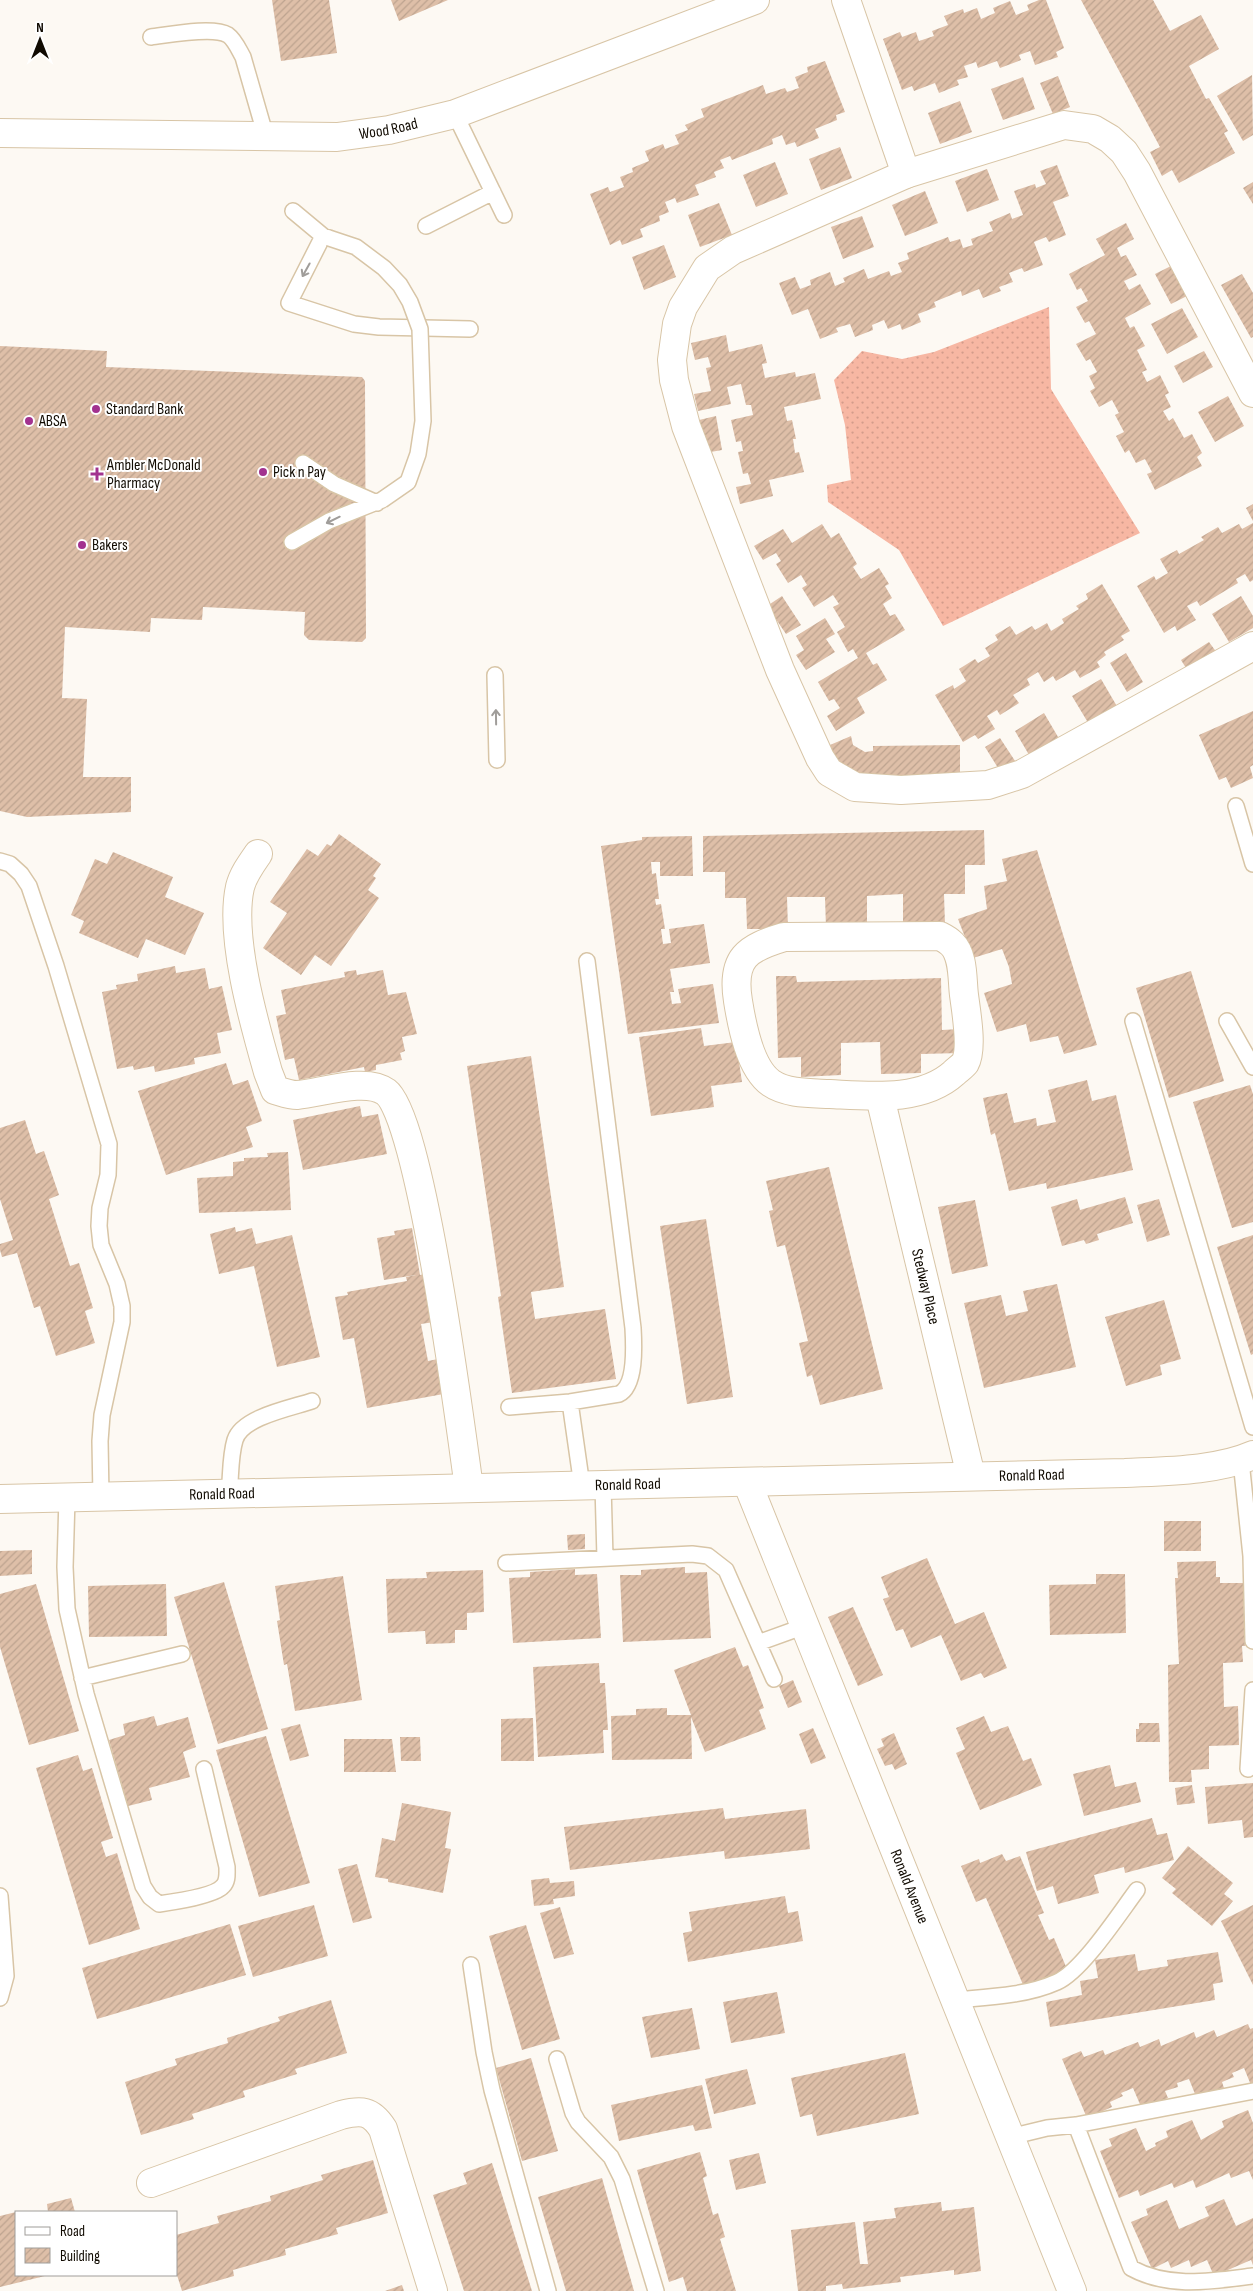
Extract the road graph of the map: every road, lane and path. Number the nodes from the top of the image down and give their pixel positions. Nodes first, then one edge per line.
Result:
1 (755, 0) edge
2 (846, 0) edge
3 (151, 37) dead end
4 (455, 114) junction
5 (0, 133) edge
6 (266, 137) junction
7 (906, 174) junction
8 (493, 192) junction
9 (293, 211) dead end
10 (504, 214) dead end
11 (426, 226) dead end
12 (326, 237) junction
13 (470, 329) dead end
14 (1253, 393) edge
15 (303, 463) dead end
16 (380, 501) junction
17 (292, 542) dead end
18 (1253, 646) edge
19 (495, 674) dead end
20 (497, 760) dead end
21 (1236, 806) dead end
22 (258, 854) dead end
23 (0, 861) edge
24 (1253, 864) edge
25 (587, 961) dead end
26 (1133, 1021) dead end
27 (1227, 1021) dead end
28 (1253, 1067) edge
29 (880, 1097) junction
30 (312, 1401) dead end
31 (570, 1402) junction
32 (510, 1407) dead end
33 (1253, 1427) edge
34 (1247, 1458) edge
35 (971, 1476) junction
36 (747, 1482) junction
37 (593, 1485) junction
38 (469, 1488) junction
39 (230, 1494) junction
40 (101, 1497) junction
41 (67, 1498) junction
42 (0, 1500) edge
43 (605, 1558) junction
44 (506, 1563) dead end
45 (805, 1626) junction
46 (1253, 1641) edge
47 (758, 1643) junction
48 (182, 1654) dead end
49 (82, 1678) junction
50 (774, 1680) dead end
51 (1253, 1690) edge
52 (204, 1769) dead end
53 (1248, 1769) dead end
54 (1136, 1890) dead end
55 (0, 1896) edge
56 (471, 1965) dead end
57 (0, 1998) edge
58 (955, 2000) junction
59 (557, 2059) dead end
60 (1253, 2091) edge
61 (1076, 2125) junction
62 (1010, 2137) junction
63 (151, 2183) dead end
64 (1253, 2276) edge
65 (433, 2291) edge
66 (548, 2291) edge
67 (656, 2291) edge
68 (1072, 2291) edge

1 - 4 street, Wood Road
2 - 7 street
3 - 6 lane
4 - 6 street, Wood Road
4 - 8 lane
5 - 6 street, Wood Road
7 - 14 street
7 - 18 street
8 - 10 lane
8 - 11 lane
9 - 12 lane
12 -> 13 lane
12 - 16 lane, bridge
15 - 16 lane
16 -> 17 lane
20 -> 19 lane
21 - 24 lane
22 - 38 street
23 - 40 lane
25 - 31 lane
26 - 33 lane
27 - 28 lane
29 - 29 street
29 - 35 street, Stedway Place
30 - 39 lane
31 - 32 lane
31 - 37 lane
34 - 35 street, Ronald Road
34 - 46 lane
35 - 36 street, Ronald Road
36 - 37 street, Ronald Road
36 - 45 street, Ronald Avenue
37 - 38 street, Ronald Road
37 - 43 lane
38 - 39 street, Ronald Road
39 - 40 street, Ronald Road
40 - 41 street, Ronald Road
41 - 42 street, Ronald Road
41 - 49 lane
43 - 44 lane
43 - 47 lane
45 - 47 lane
45 - 58 street, Ronald Avenue
47 - 50 lane
48 - 49 lane
49 - 52 lane
51 - 53 lane
54 - 58 lane
55 - 57 lane
56 - 66 lane
58 - 62 street, Ronald Avenue
59 - 67 lane
60 - 61 lane
61 - 62 lane
61 - 64 lane
62 - 68 street, Ronald Avenue
63 - 65 street

